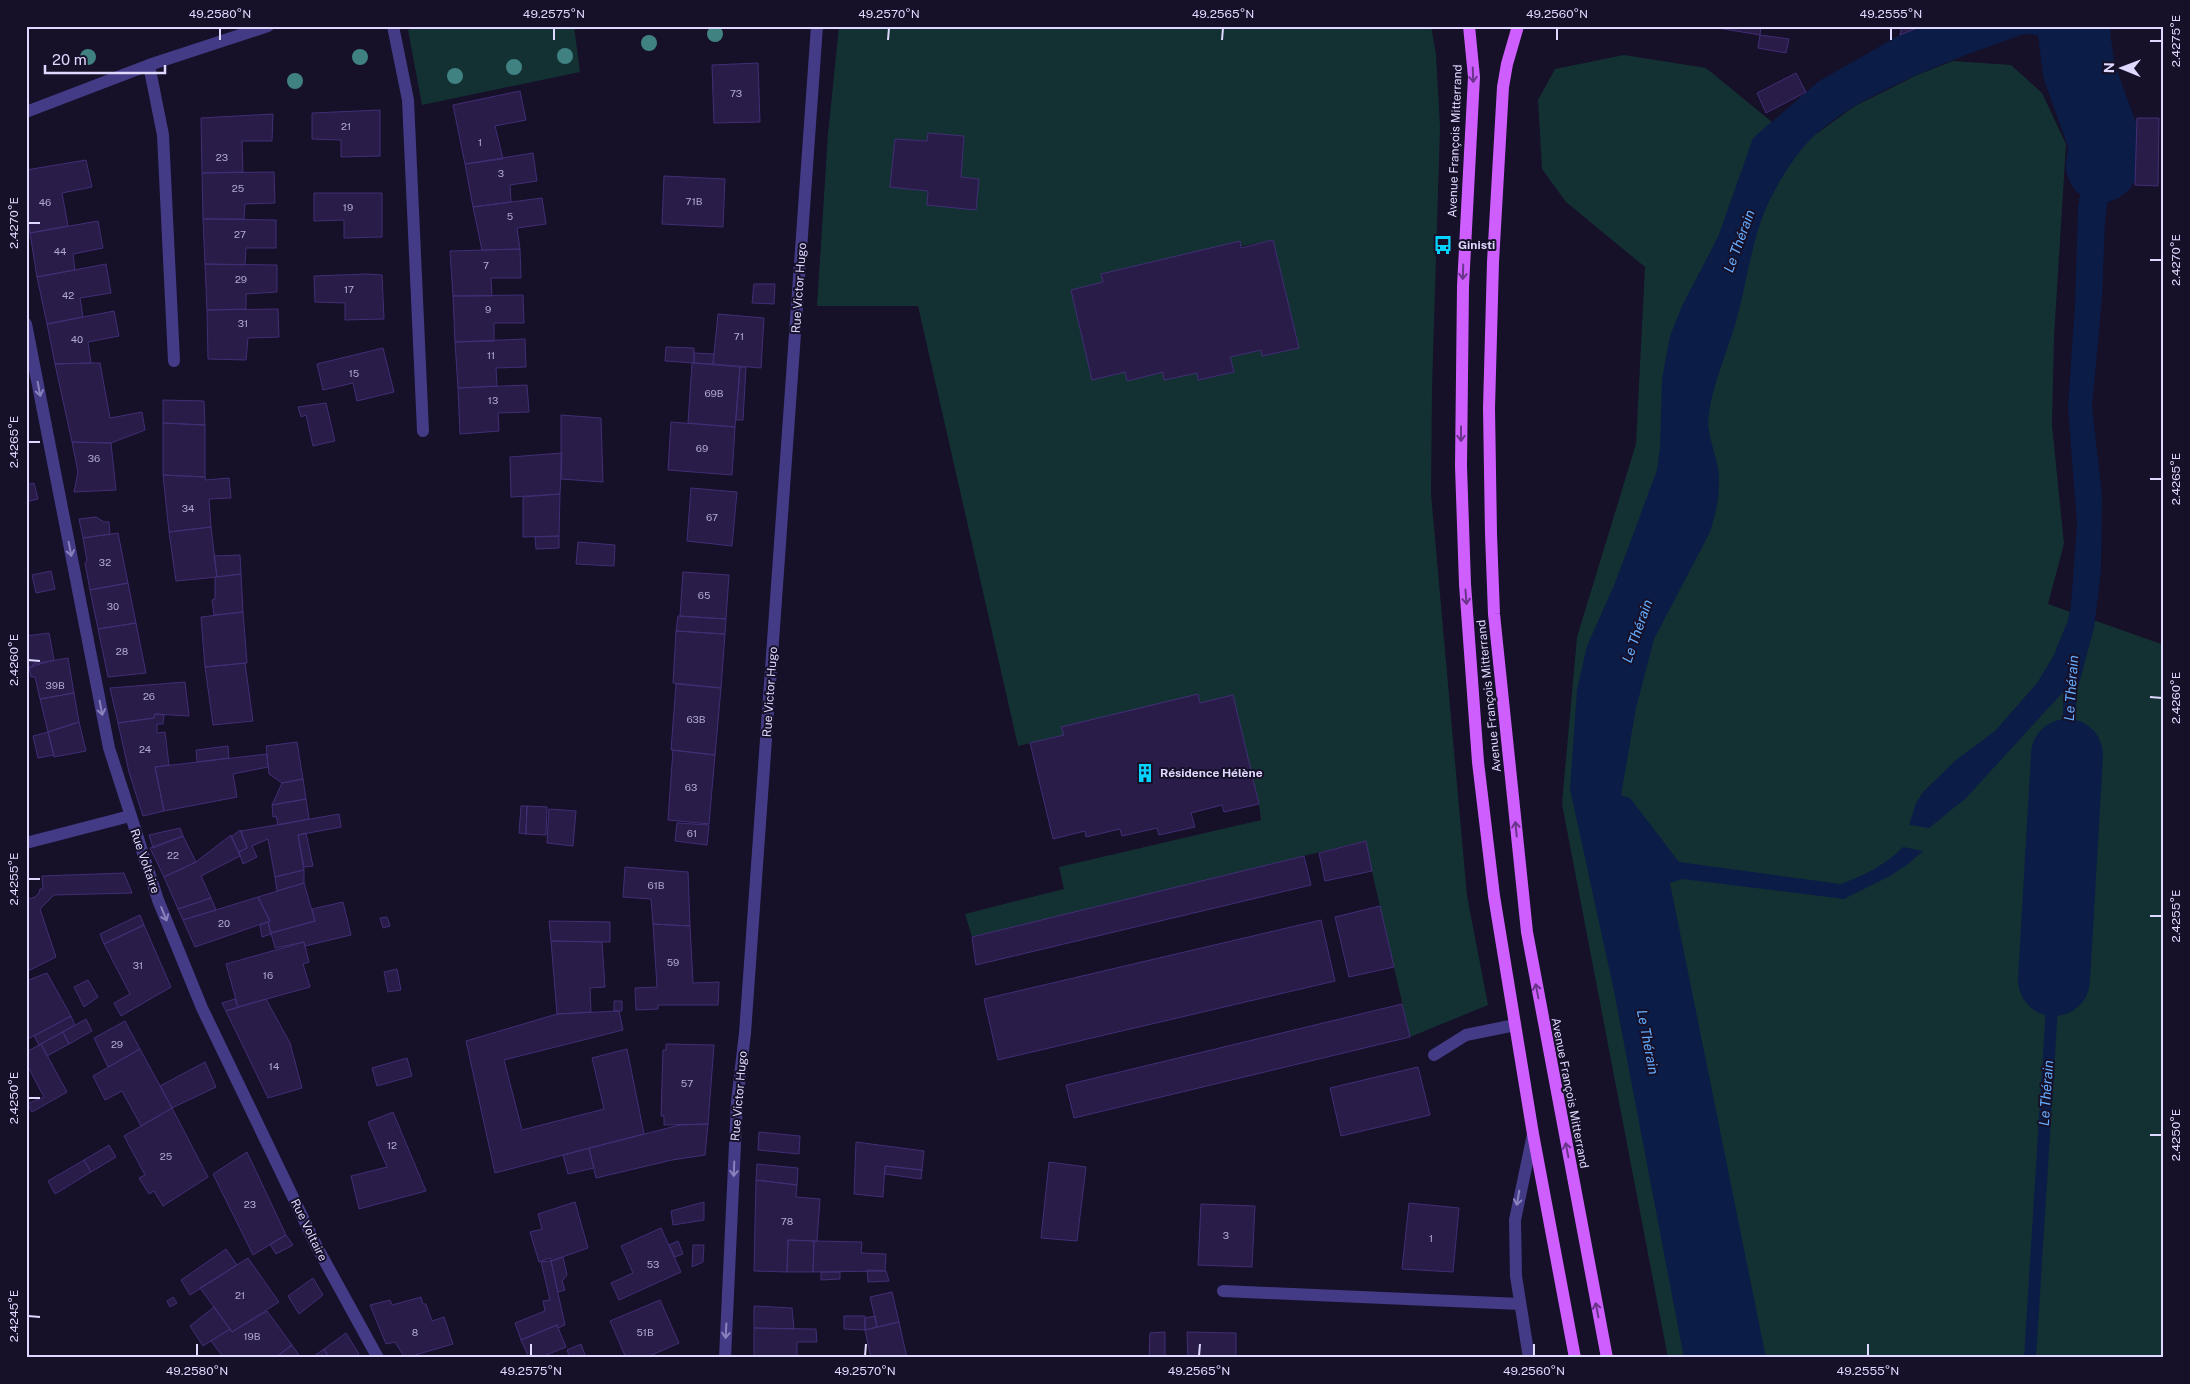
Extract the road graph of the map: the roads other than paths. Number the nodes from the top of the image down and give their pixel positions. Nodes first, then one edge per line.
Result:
1 (268, 26) edge
2 (394, 26) edge
3 (816, 26) edge
4 (1469, 26) edge
5 (1518, 26) edge
6 (149, 65) junction
7 (26, 112) edge
8 (26, 324) edge
9 (174, 361) dead end
10 (423, 430) dead end
11 (130, 816) junction
12 (26, 843) edge
13 (1515, 1025) junction
14 (1434, 1055) dead end
15 (1533, 1134) junction
16 (1223, 1291) dead end
17 (1520, 1304) junction
18 (378, 1358) edge
19 (725, 1358) edge
20 (1529, 1358) edge
21 (1575, 1358) edge
22 (1606, 1358) edge

1 - 6 street
2 - 10 street
3 -> 19 street, Rue Victor Hugo
4 -> 13 main road, Avenue François Mitterrand
22 -> 5 main road, Avenue François Mitterrand
6 - 7 street
6 - 9 street
8 -> 11 street, Rue Voltaire
11 - 12 street
11 -> 18 street, Rue Voltaire
13 - 14 street
13 - 15 main road, Avenue François Mitterrand
15 -> 17 street
15 - 21 main road, Avenue François Mitterrand
16 - 17 street
17 - 20 street

